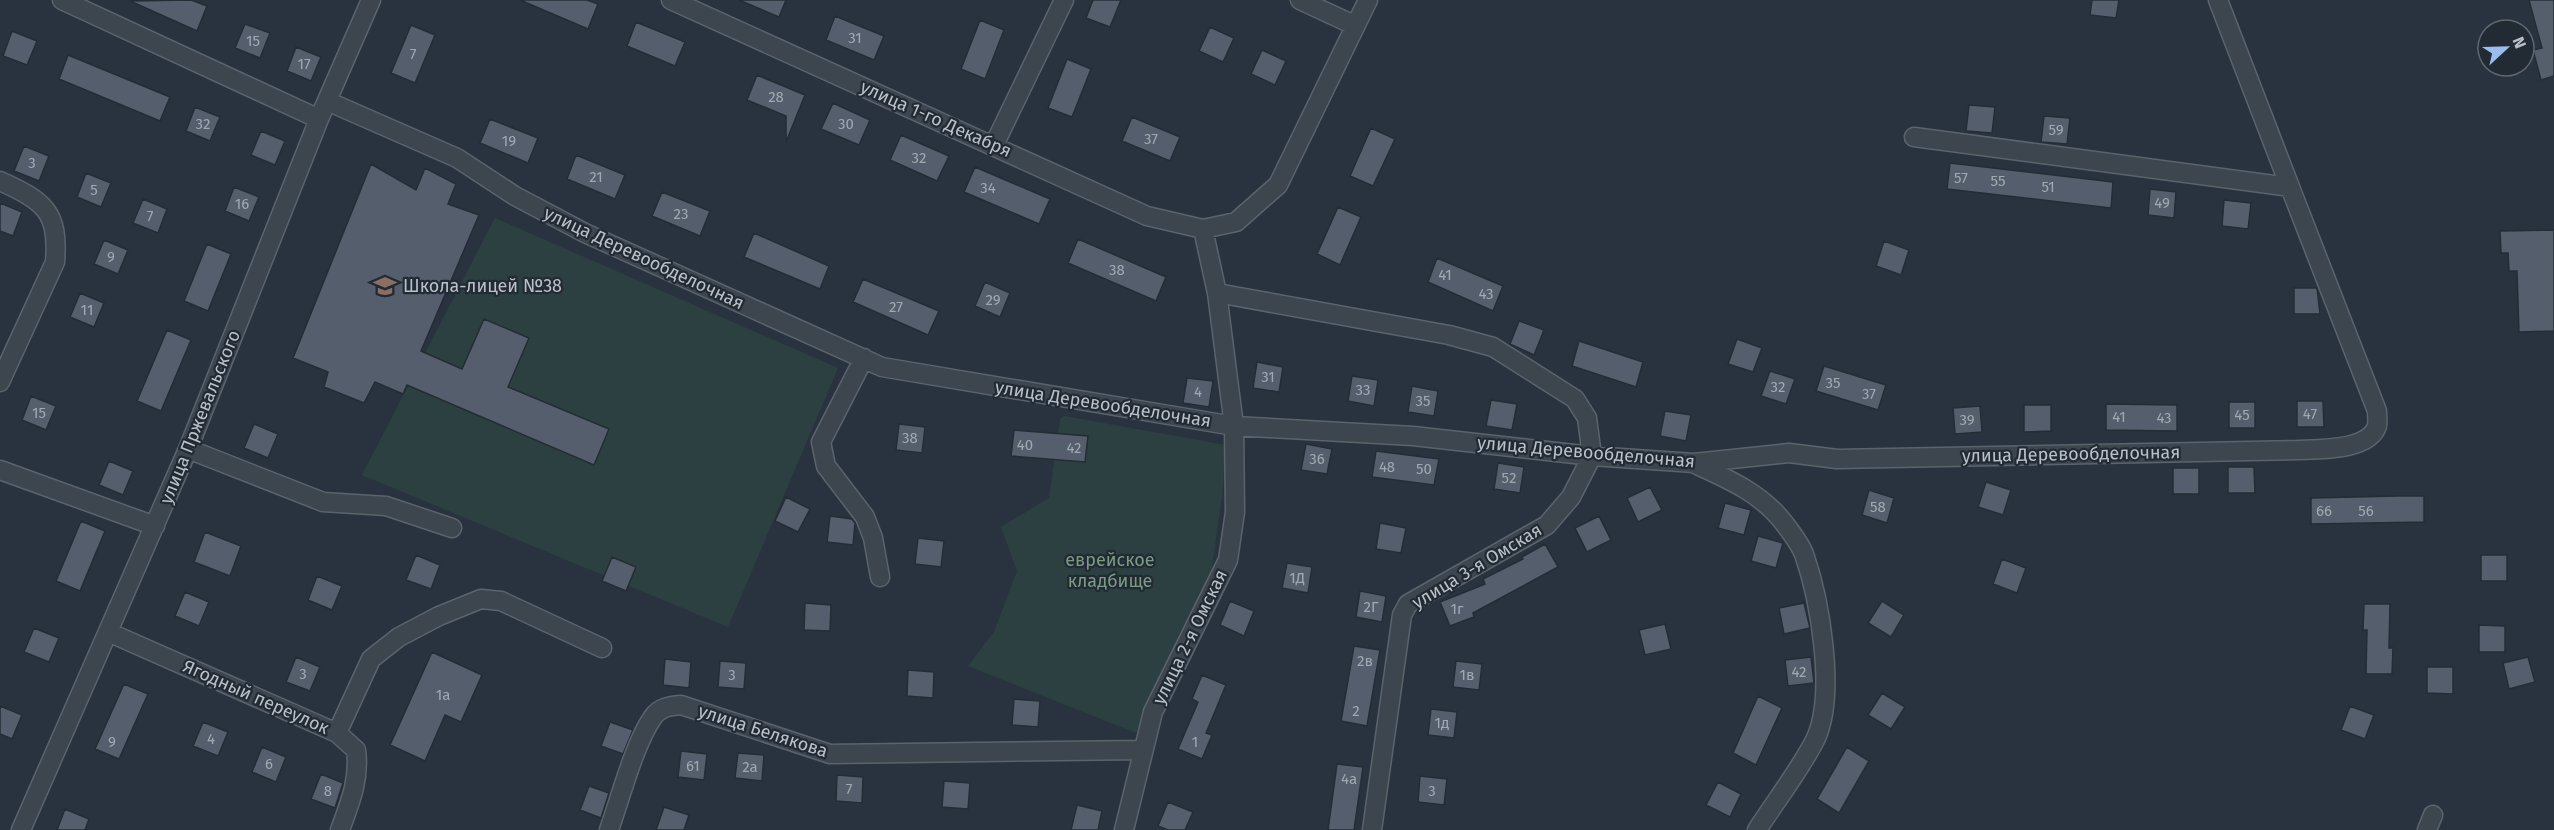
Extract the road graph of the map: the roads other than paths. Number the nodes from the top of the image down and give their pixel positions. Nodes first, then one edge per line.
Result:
1 (62, 0) edge
2 (371, 0) edge
3 (671, 0) edge
4 (1064, 0) edge
5 (1300, 0) edge
6 (1368, 0) edge
7 (2218, 0) edge
8 (1354, 25) junction
9 (327, 101) junction
10 (319, 119) junction
11 (1914, 137) dead end
12 (994, 145) junction
13 (0, 182) edge
14 (2290, 187) junction
15 (1203, 229) junction
16 (1217, 293) junction
17 (864, 358) junction
18 (0, 382) edge
19 (1234, 426) junction
20 (188, 449) junction
21 (1592, 456) junction
22 (1694, 463) junction
23 (0, 470) edge
24 (155, 526) junction
25 (452, 528) dead end
26 (880, 577) dead end
27 (108, 632) junction
28 (602, 648) dead end
29 (337, 734) junction
30 (1143, 750) junction
31 (21, 830) edge
32 (340, 830) edge
33 (609, 830) edge
34 (1124, 830) edge
35 (1372, 830) edge
36 (1757, 830) edge

1 - 10 street
2 - 9 street, улица Пржевальского
3 - 12 street, улица 1-го Декабря
4 - 12 street
5 - 8 street
6 - 8 street
7 - 14 street
8 - 15 street
9 - 10 street, улица Пржевальского
9 - 17 street, улица Деревообделочная
10 - 20 street, улица Пржевальского
11 - 14 street
12 - 15 street, улица 1-го Декабря
13 - 18 street
14 - 22 street, улица Деревообделочная
15 - 16 street, улица 2-я Омская
16 - 19 street, улица 2-я Омская
16 - 21 street
17 - 19 street, улица Деревообделочная
17 - 26 street
19 - 21 street, улица Деревообделочная
19 - 30 street, улица 2-я Омская
20 - 24 street, улица Пржевальского
20 - 25 street
21 - 22 street, улица Деревообделочная
21 - 35 street, улица 3-я Омская
22 - 36 street
23 - 24 street
24 - 27 street, улица Пржевальского
27 - 29 street, Ягодный переулок
27 - 31 street, улица Пржевальского
28 - 29 street
29 - 32 street, Ягодный переулок
30 - 33 street, улица Белякова
30 - 34 street, улица 2-я Омская

